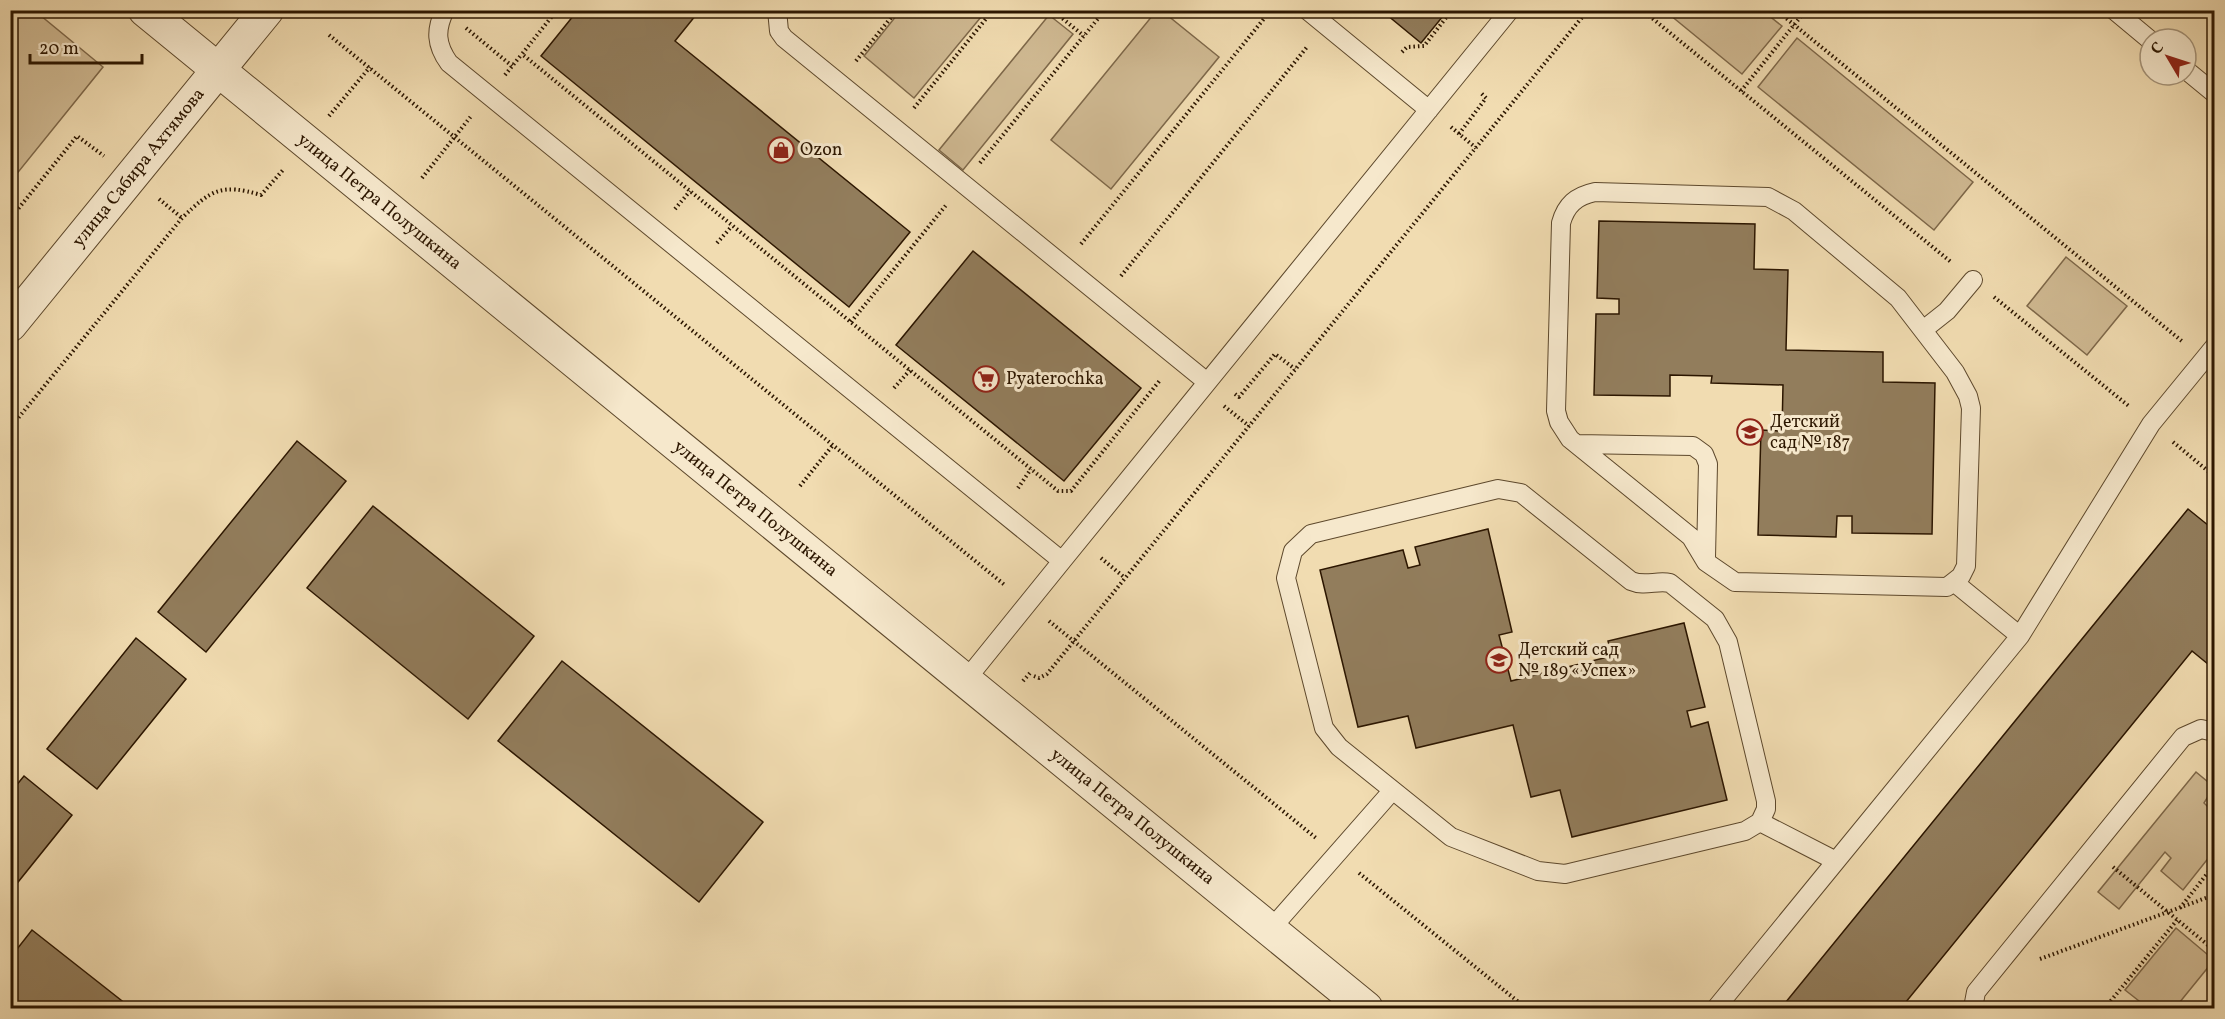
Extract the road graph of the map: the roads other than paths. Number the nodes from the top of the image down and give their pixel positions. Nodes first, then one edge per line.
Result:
1 (145, 10) edge
2 (267, 10) edge
3 (445, 10) edge
4 (777, 10) edge
5 (1307, 10) edge
6 (1510, 10) edge
7 (2114, 10) edge
8 (2138, 30) edge
9 (218, 70) junction
10 (2198, 80) edge
11 (2214, 93) edge
12 (1429, 110) junction
13 (1973, 280) road end
14 (10, 325) edge
15 (1923, 330) junction
16 (2209, 353) edge
17 (1207, 382) junction
18 (1577, 444) junction
19 (1062, 561) junction
20 (1706, 562) junction
21 (1955, 583) junction
22 (2020, 636) junction
23 (965, 681) junction
24 (2214, 732) edge
25 (1392, 791) junction
26 (1760, 822) junction
27 (1836, 861) junction
28 (1270, 930) junction
29 (1366, 1008) edge
30 (1716, 1008) edge
31 (1973, 1008) edge

1 - 9 street, улица Петра Полушкина
2 - 9 street, улица Сабира Ахтямова
3 - 19 lane
4 - 17 lane
5 - 12 lane
6 - 12 lane
7 - 8 lane
9 - 14 street, улица Сабира Ахтямова
9 - 23 street, улица Петра Полушкина
10 - 11 lane
12 - 17 lane
13 - 15 lane
15 - 18 lane
15 - 21 lane
16 - 22 lane
17 - 19 lane
18 - 20 lane
18 - 20 lane
19 - 23 lane
20 - 21 lane
21 - 22 lane
22 - 27 lane
23 - 28 street, улица Петра Полушкина
24 - 31 lane
25 - 26 lane
25 - 26 lane
25 - 28 lane
26 - 27 lane
27 - 30 lane
28 - 29 street, улица Петра Полушкина

